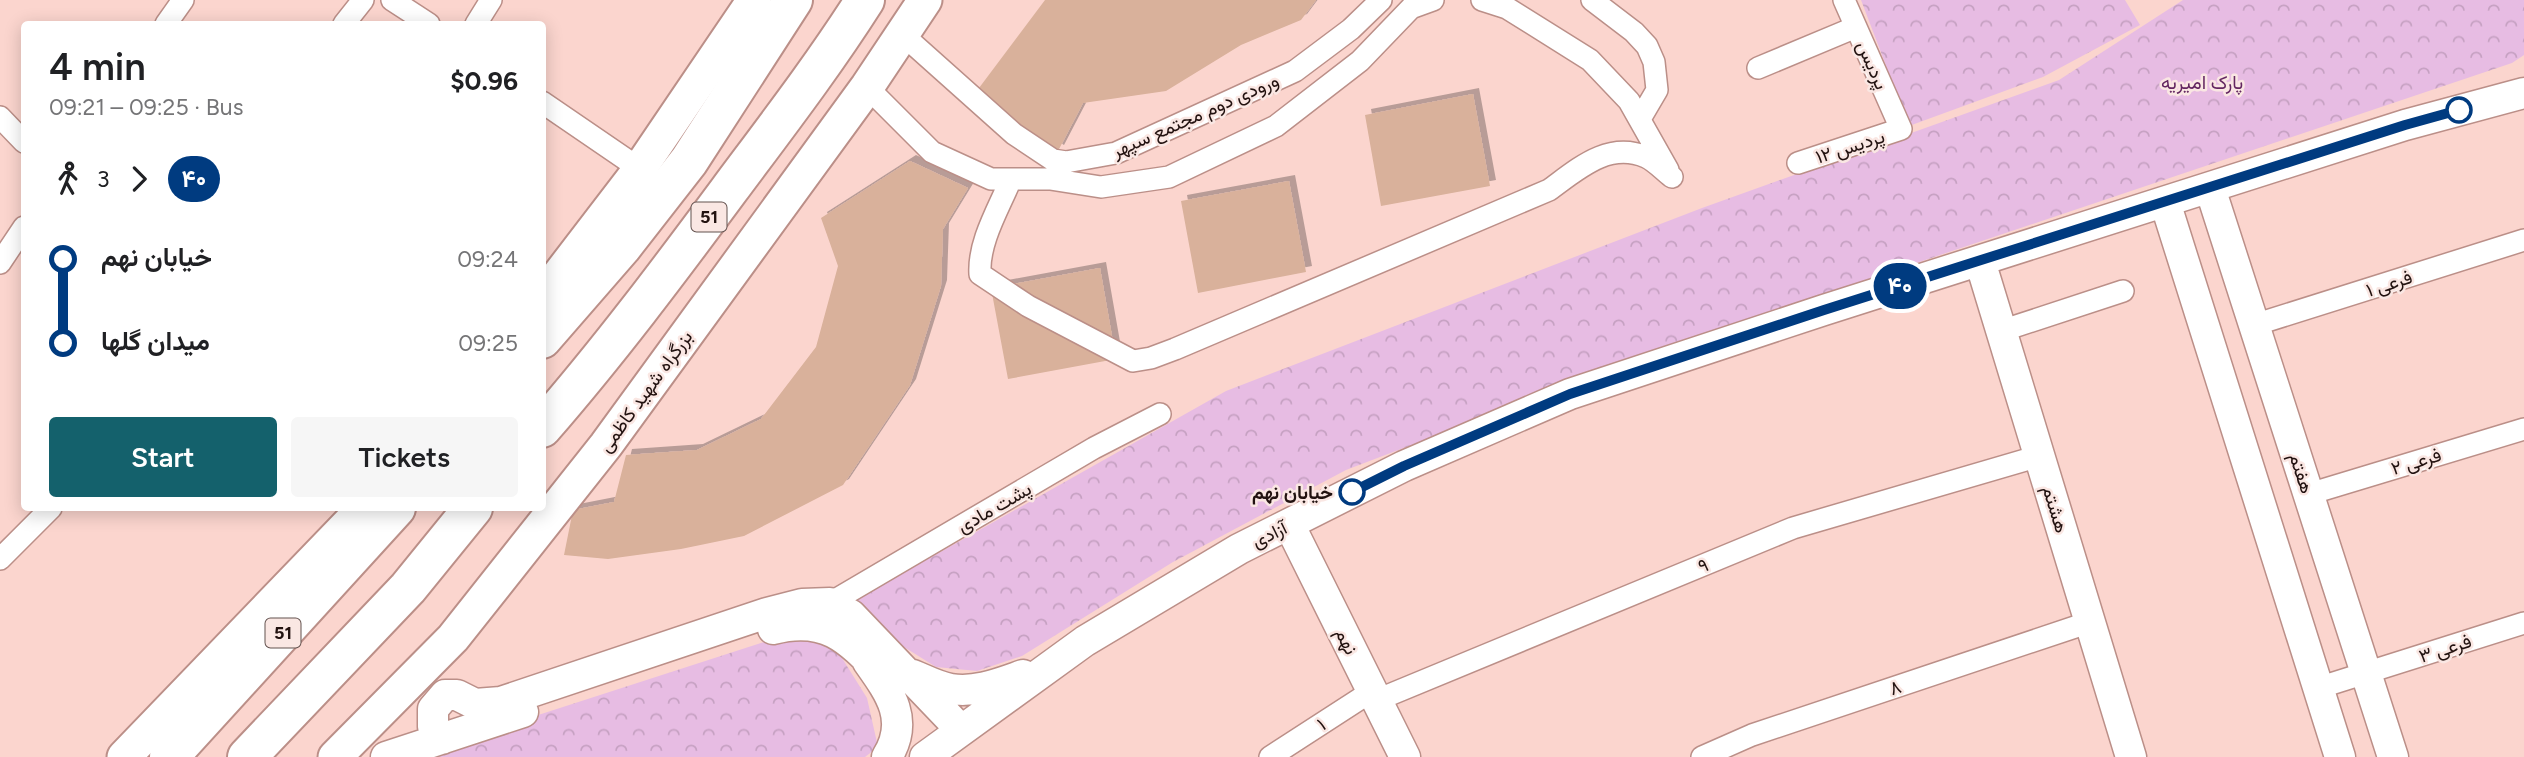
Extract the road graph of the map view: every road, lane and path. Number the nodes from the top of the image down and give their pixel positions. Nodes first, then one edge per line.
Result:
1 (183, 0) edge
2 (363, 0) edge
3 (392, 0) edge
4 (491, 0) edge
5 (754, 0) edge
6 (793, 0) edge
7 (865, 0) edge
8 (925, 0) edge
9 (1381, 0) edge
10 (1433, 0) edge
11 (1482, 0) edge
12 (1592, 0) edge
13 (1844, 0) edge
14 (168, 21) edge
15 (346, 21) edge
16 (424, 21) edge
17 (478, 21) edge
18 (1856, 27) junction
19 (902, 34) junction
20 (1758, 68) dead end
21 (2524, 74) edge
22 (867, 87) junction
23 (2524, 93) edge
24 (546, 105) edge
25 (0, 117) edge
26 (1640, 119) junction
27 (2405, 125) junction
28 (1901, 129) joint
29 (21, 139) edge
30 (1798, 163) dead end
31 (640, 169) junction
32 (1011, 179) junction
33 (2210, 188) junction
34 (2165, 202) junction
35 (21, 232) edge
36 (2524, 240) edge
37 (622, 247) junction
38 (1979, 261) junction
39 (0, 263) edge
40 (2123, 291) dead end
41 (546, 292) edge
42 (546, 316) edge
43 (2254, 326) junction
44 (2001, 331) junction
45 (546, 334) edge
46 (1160, 414) dead end
47 (546, 423) edge
48 (2524, 429) edge
49 (2039, 456) junction
50 (2308, 494) junction
51 (48, 511) edge
52 (361, 511) edge
53 (393, 511) edge
54 (471, 511) edge
55 (1289, 524) junction
56 (0, 559) edge
57 (408, 588) junction
58 (824, 615) junction
59 (2090, 622) junction
60 (2524, 623) edge
61 (453, 638) junction
62 (1085, 641) junction
63 (862, 653) junction
64 (906, 672) junction
65 (2366, 673) junction
66 (2318, 688) junction
67 (457, 695) junction
68 (1374, 695) junction
69 (442, 739) junction
70 (943, 743) edge
71 (124, 757) edge
72 (169, 757) edge
73 (247, 757) edge
74 (282, 757) edge
75 (335, 757) edge
76 (386, 757) edge
77 (887, 757) edge
78 (1270, 757) edge
79 (1405, 757) edge
80 (1702, 757) edge
81 (2131, 757) edge
82 (2340, 757) edge
83 (2393, 757) edge

1 - 14 street
2 - 15 street
3 - 16 street
4 - 17 street
5 - 31 main road
6 - 37 highway, 51
7 - 47 highway, 51
8 - 19 main road, بزرگراه شهید کاظمی
9 - 19 street, ورودی دوم مجتمع سپهر
10 - 32 street
11 - 26 street
12 - 26 street
13 - 18 street, پردیس
18 - 20 street
18 - 28 street, پردیس
19 - 22 main road, بزرگراه شهید کاظمی
21 - 27 street, آزادی
22 - 32 street
22 - 61 main road, بزرگراه شهید کاظمی
23 - 27 street, آزادی
24 - 31 street
25 - 29 street
26 - 32 street
27 - 33 street, آزادی
28 - 30 street, پردیس ۱۲
31 - 41 main road
33 - 34 street, آزادی
33 - 43 street, هفتم
34 - 38 street, آزادی
34 - 66 street
35 - 39 street
36 - 43 street, فرعی ۱
37 - 42 highway
37 - 45 highway, 51
38 - 44 street, هشتم
38 - 55 street, آزادی
40 - 44 street
43 - 50 street, هفتم
44 - 49 street, هشتم
46 - 58 street, پشت مادی
48 - 50 street, فرعی ۲
49 - 59 street, هشتم
49 - 68 street, ۹
50 - 65 street, هفتم
51 - 56 street
52 - 71 main road
53 - 72 highway, 51
54 - 57 highway
55 - 62 street, آزادی
55 - 68 street, نهم
57 - 73 highway
57 - 74 highway
58 - 63 street
58 - 64 street
58 - 67 street
58 - 69 street
59 - 80 street, ۸
59 - 81 street, هشتم
60 - 65 street, فرعی ۳
61 - 67 street
61 - 75 main road, بزرگراه شهید کاظمی
62 - 64 street
62 - 70 street, آزادی
63 - 70 street
63 - 77 street
64 - 70 street
65 - 66 street, فرعی ۳
65 - 83 street, هفتم
66 - 82 street
67 - 69 street
68 - 78 street, ۱
68 - 79 street, نهم
69 - 76 street

